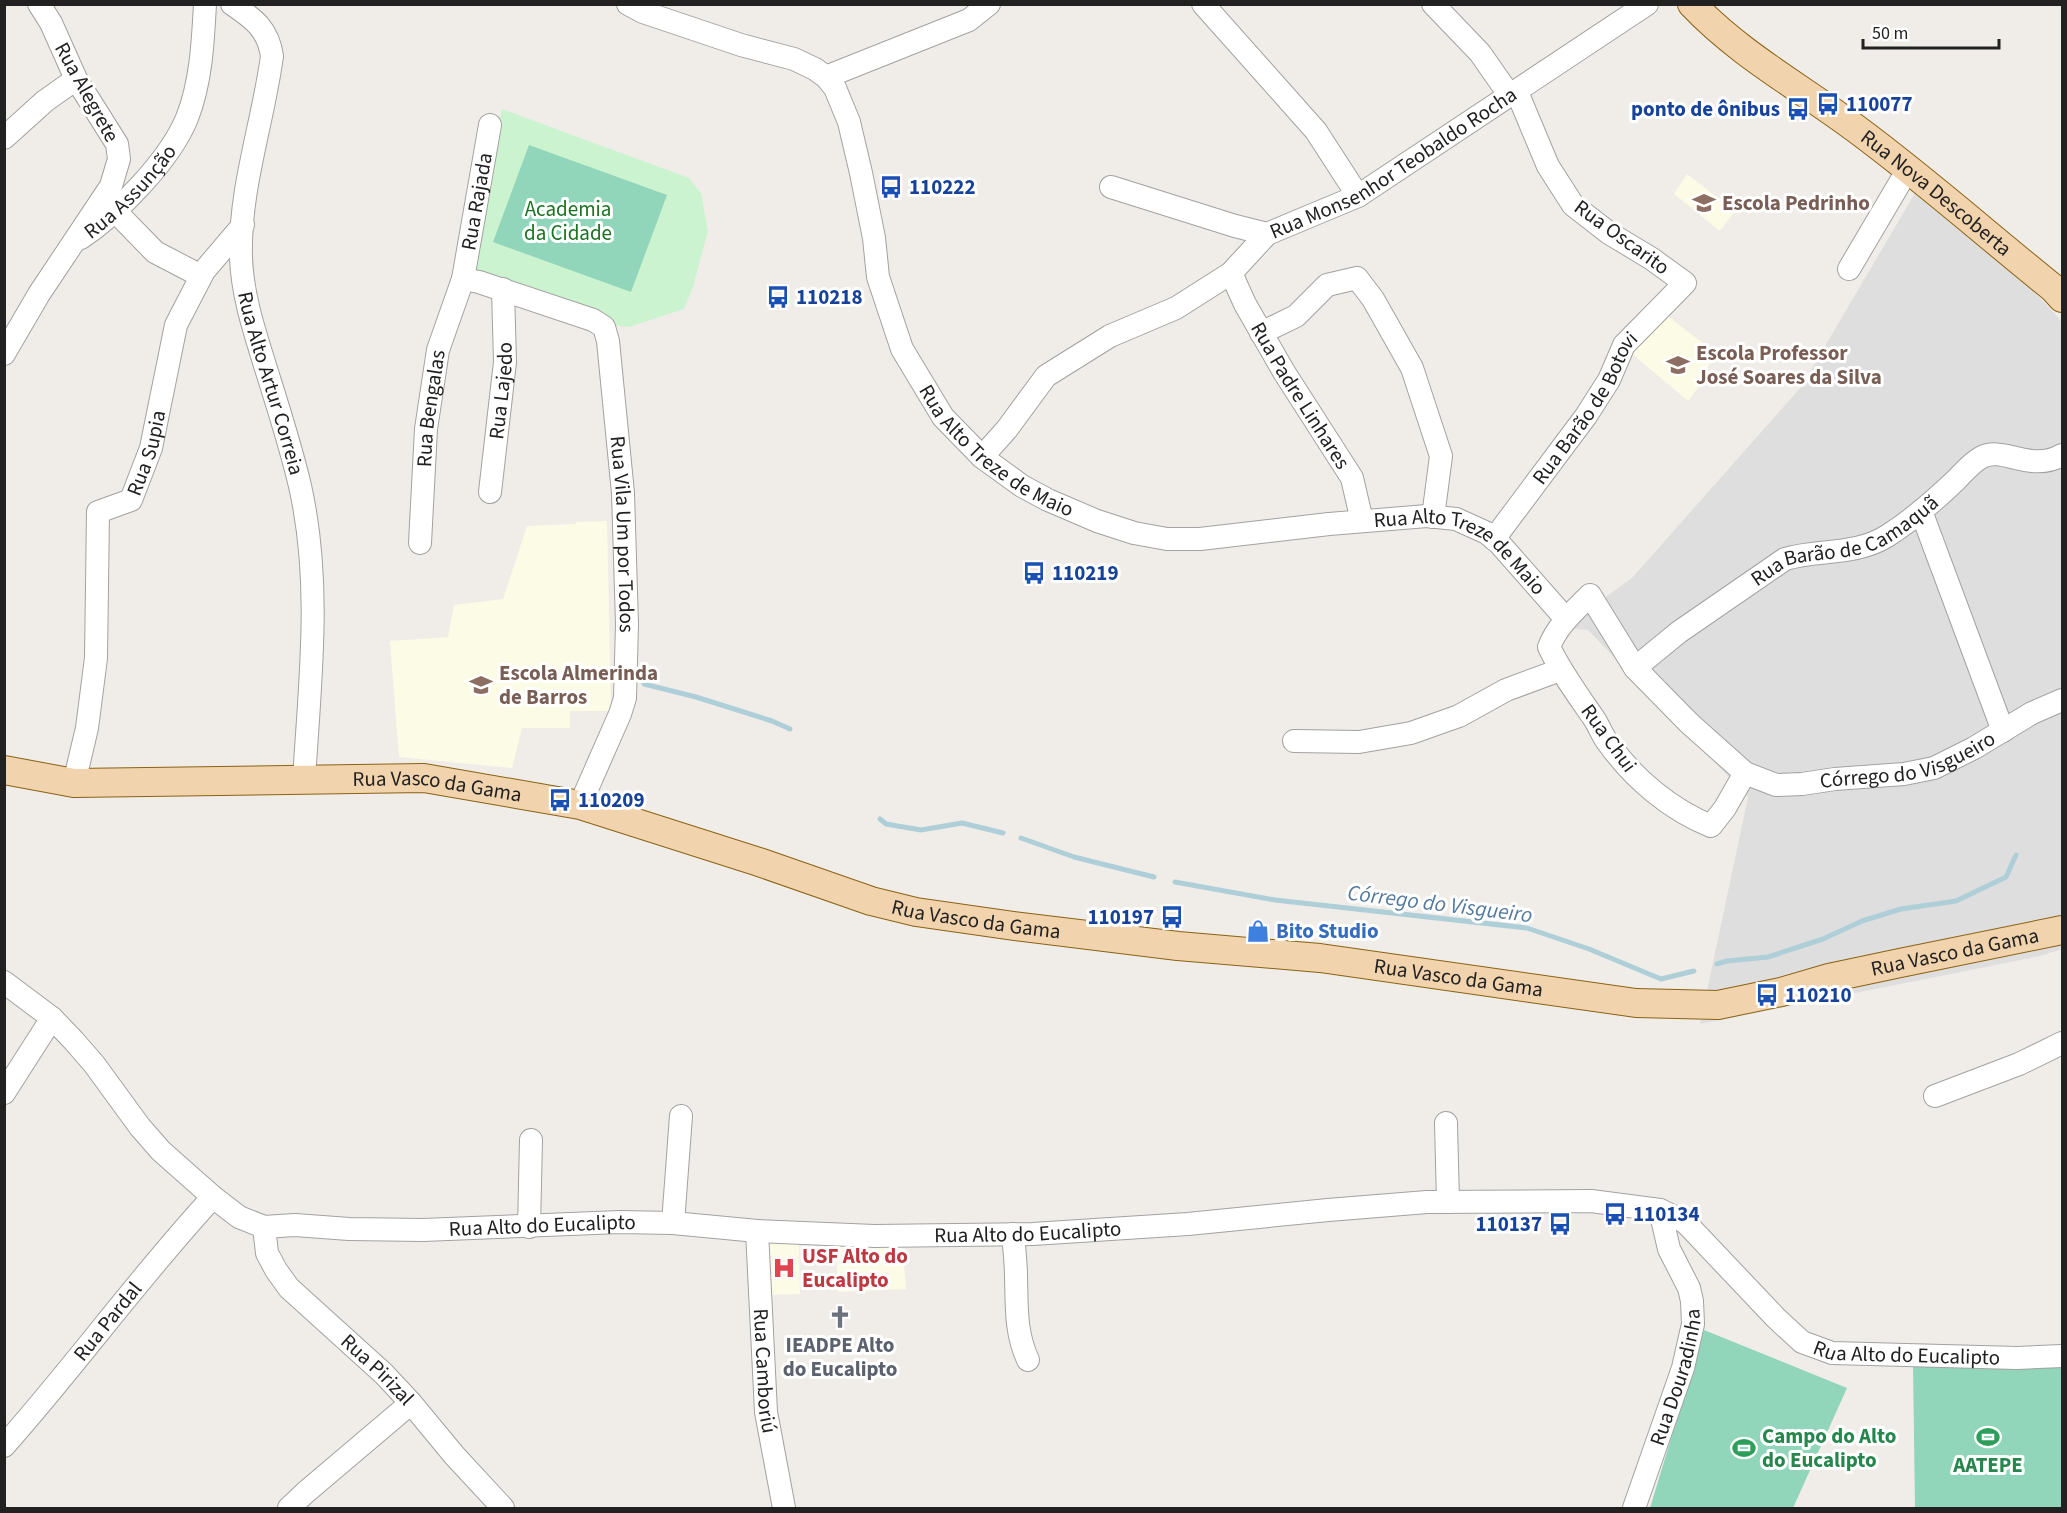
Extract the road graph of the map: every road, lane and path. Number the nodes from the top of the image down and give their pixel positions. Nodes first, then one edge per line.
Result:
1 (39, 4) edge
2 (205, 4) edge
3 (232, 4) edge
4 (628, 4) edge
5 (988, 4) edge
6 (1203, 4) edge
7 (1433, 4) edge
8 (1647, 4) edge
9 (1692, 4) edge
10 (826, 77) junction
11 (76, 79) junction
12 (1513, 94) junction
13 (490, 125) dead end
14 (4, 138) edge
15 (1908, 169) junction
16 (1111, 187) dead end
17 (1358, 196) junction
18 (116, 212) junction
19 (243, 225) junction
20 (1267, 234) junction
21 (72, 243) junction
22 (1849, 269) dead end
23 (1231, 273) junction
24 (201, 276) junction
25 (463, 279) junction
26 (1685, 283) joint
27 (503, 289) junction
28 (2060, 289) edge
29 (1261, 333) junction
30 (4, 354) edge
31 (2062, 455) edge
32 (982, 457) junction
33 (490, 492) dead end
34 (1921, 511) junction
35 (1433, 517) junction
36 (1362, 521) junction
37 (1494, 539) junction
38 (420, 543) dead end
39 (1574, 612) junction
40 (1635, 668) junction
41 (1560, 670) junction
42 (2062, 700) edge
43 (2003, 732) junction
44 (1294, 741) dead end
45 (4, 770) edge
46 (1745, 773) junction
47 (304, 779) junction
48 (74, 783) junction
49 (580, 806) junction
50 (2062, 930) edge
51 (4, 982) edge
52 (52, 1018) junction
53 (2062, 1043) edge
54 (4, 1093) edge
55 (1935, 1096) dead end
56 (681, 1116) dead end
57 (1446, 1123) dead end
58 (531, 1140) dead end
59 (213, 1197) junction
60 (1448, 1202) junction
61 (1660, 1210) junction
62 (673, 1223) junction
63 (264, 1227) junction
64 (529, 1227) junction
65 (757, 1231) junction
66 (1013, 1234) junction
67 (2062, 1356) edge
68 (1028, 1360) dead end
69 (411, 1403) junction
70 (4, 1446) edge
71 (290, 1509) edge
72 (503, 1509) edge
73 (784, 1509) edge
74 (1634, 1509) edge

1 - 11 street, Rua Alegrete
2 - 18 street, Rua Assunção
3 - 19 street, Rua Alto Artur Correia
4 - 10 street, Rua Alto Treze de Maio
5 - 10 street
6 - 17 street
7 - 12 street, Rua Oscarito
8 - 12 street, Rua Monsenhor Teobaldo Rocha
9 - 15 main road, Rua Nova Descoberta
10 - 32 street, Rua Alto Treze de Maio
11 - 14 street
11 - 21 street, Rua Alegrete
12 - 17 street, Rua Monsenhor Teobaldo Rocha
12 - 26 street, Rua Oscarito
13 - 25 street, Rua Rajada
15 - 22 street
15 - 28 main road, Rua Nova Descoberta
16 - 20 street
17 - 20 street, Rua Monsenhor Teobaldo Rocha
18 - 21 street, Rua Assunção
18 - 24 street
19 - 24 street, Rua Supia
19 - 47 street, Rua Alto Artur Correia
20 - 23 street, Rua Monsenhor Teobaldo Rocha
21 - 30 street, Rua Assunção
23 - 29 street, Rua Padre Linhares
23 - 32 street, Rua Monsenhor Teobaldo Rocha
24 - 48 street, Rua Supia
25 - 27 street
25 - 38 street, Rua Bengalas
26 - 37 street, Rua Barão de Botovi
27 - 33 street, Rua Lajedo
27 - 49 street, Rua Vila Um por Todos
29 - 35 street
29 - 36 street, Rua Padre Linhares
31 - 34 street, Rua Barão de Camaquã
32 - 36 street, Rua Alto Treze de Maio
34 - 40 street, Rua Barão de Camaquã
34 - 43 street
35 - 36 street, Rua Alto Treze de Maio
35 - 37 street, Rua Alto Treze de Maio
37 - 39 street, Rua Alto Treze de Maio
39 - 40 street
39 - 41 street, Rua Chui
40 - 46 street
41 - 44 street
41 - 46 street, Rua Chui
42 - 43 street, Córrego do Visgueiro
43 - 46 street, Córrego do Visgueiro
45 - 48 main road, Rua Vasco da Gama
47 - 48 main road, Rua Vasco da Gama
47 - 49 main road, Rua Vasco da Gama
49 - 50 main road, Rua Vasco da Gama
51 - 52 street, Rua Alto do Eucalipto
52 - 54 street
52 - 59 street, Rua Alto do Eucalipto
53 - 55 street
56 - 62 street
57 - 60 street
58 - 64 street
59 - 63 street, Rua Alto do Eucalipto
59 - 70 street, Rua Pardal
60 - 61 street, Rua Alto do Eucalipto
60 - 66 street, Rua Alto do Eucalipto
61 - 67 street, Rua Alto do Eucalipto
61 - 74 street, Rua Douradinha
62 - 64 street, Rua Alto do Eucalipto
62 - 65 street, Rua Alto do Eucalipto
63 - 64 street, Rua Alto do Eucalipto
63 - 69 street, Rua Pirizal
65 - 66 street, Rua Alto do Eucalipto
65 - 73 street, Rua Camboriú
66 - 68 street
69 - 71 street
69 - 72 street, Rua Pirizal

